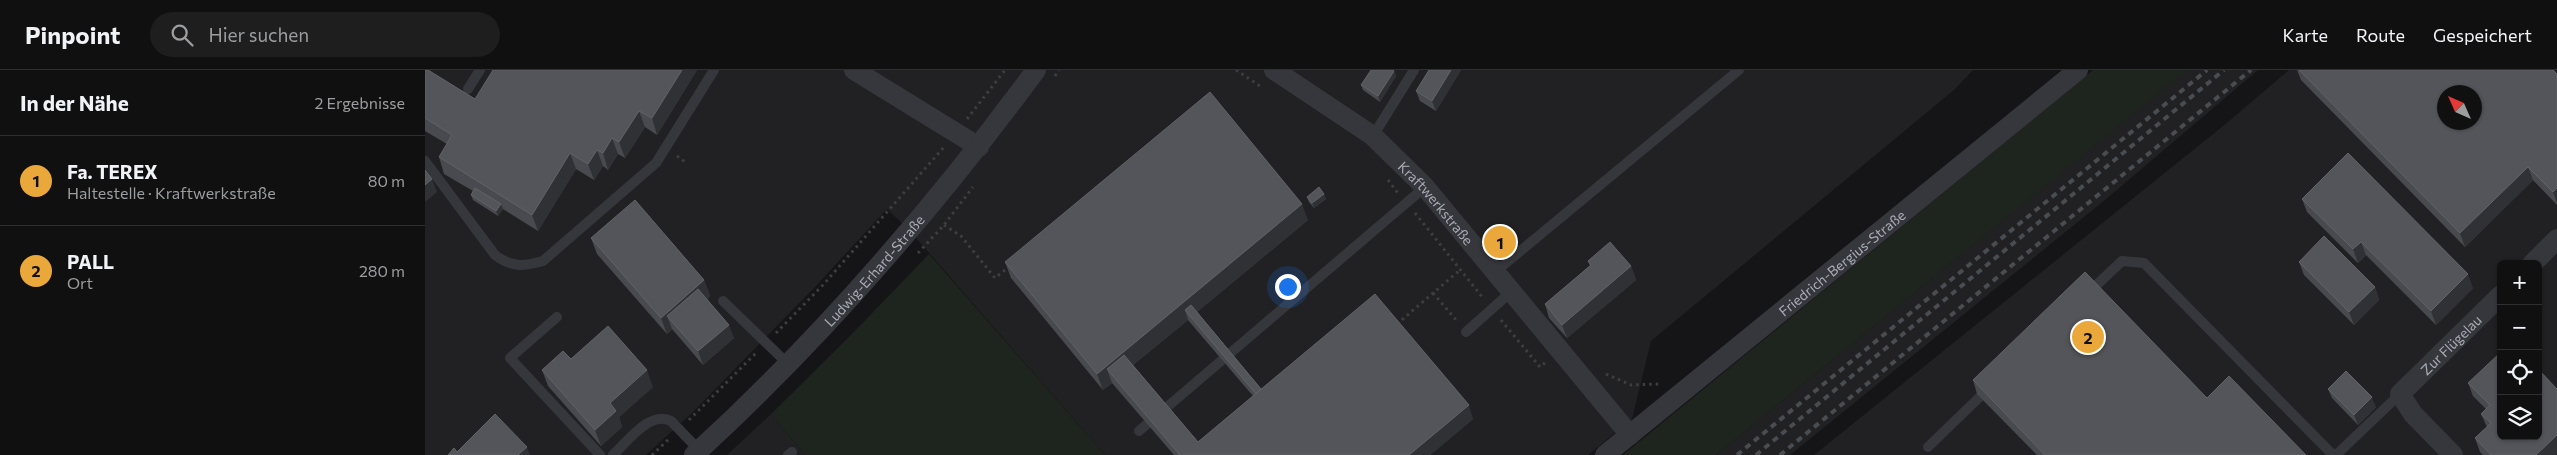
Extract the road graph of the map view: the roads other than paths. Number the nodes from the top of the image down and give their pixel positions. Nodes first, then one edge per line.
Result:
1 (480, 70) edge
2 (714, 70) edge
3 (854, 70) edge
4 (1036, 70) edge
5 (1274, 70) edge
6 (1414, 70) edge
7 (1739, 70) edge
8 (2078, 70) edge
9 (468, 89) dead end
10 (1373, 136) junction
11 (979, 147) junction
12 (425, 161) edge
13 (1425, 187) junction
14 (2557, 239) edge
15 (2536, 260) edge
16 (1495, 272) junction
17 (1512, 291) junction
18 (2497, 299) edge
19 (723, 301) dead end
20 (2079, 303) edge
21 (557, 317) dead end
22 (1466, 332) road end
23 (787, 363) junction
24 (2000, 378) edge
25 (2400, 394) junction
26 (1139, 431) dead end
27 (1630, 434) junction
28 (1928, 447) dead end
29 (697, 453) edge
30 (600, 455) edge
31 (613, 455) edge
32 (1605, 455) edge
33 (2335, 455) edge
34 (2453, 455) edge

1 - 9 lane
2 - 12 lane
3 - 11 street
4 - 11 street, Ludwig-Erhard-Straße
5 - 10 street, Kraftwerkstraße
6 - 10 lane
7 - 16 lane
8 - 27 street, Friedrich-Bergius-Straße
10 - 13 street, Kraftwerkstraße
11 - 23 street, Ludwig-Erhard-Straße
13 - 16 street, Kraftwerkstraße
13 - 26 lane
14 - 15 street
16 - 17 street, Kraftwerkstraße
17 - 22 lane
17 - 27 street, Kraftwerkstraße
18 - 25 street, Zur Flügelau
19 - 23 lane
20 - 33 lane
21 - 30 lane
23 - 29 street, Ludwig-Erhard-Straße
24 - 28 lane
25 - 33 lane
25 - 34 street
27 - 32 street, Friedrich-Bergius-Straße
29 - 31 lane

